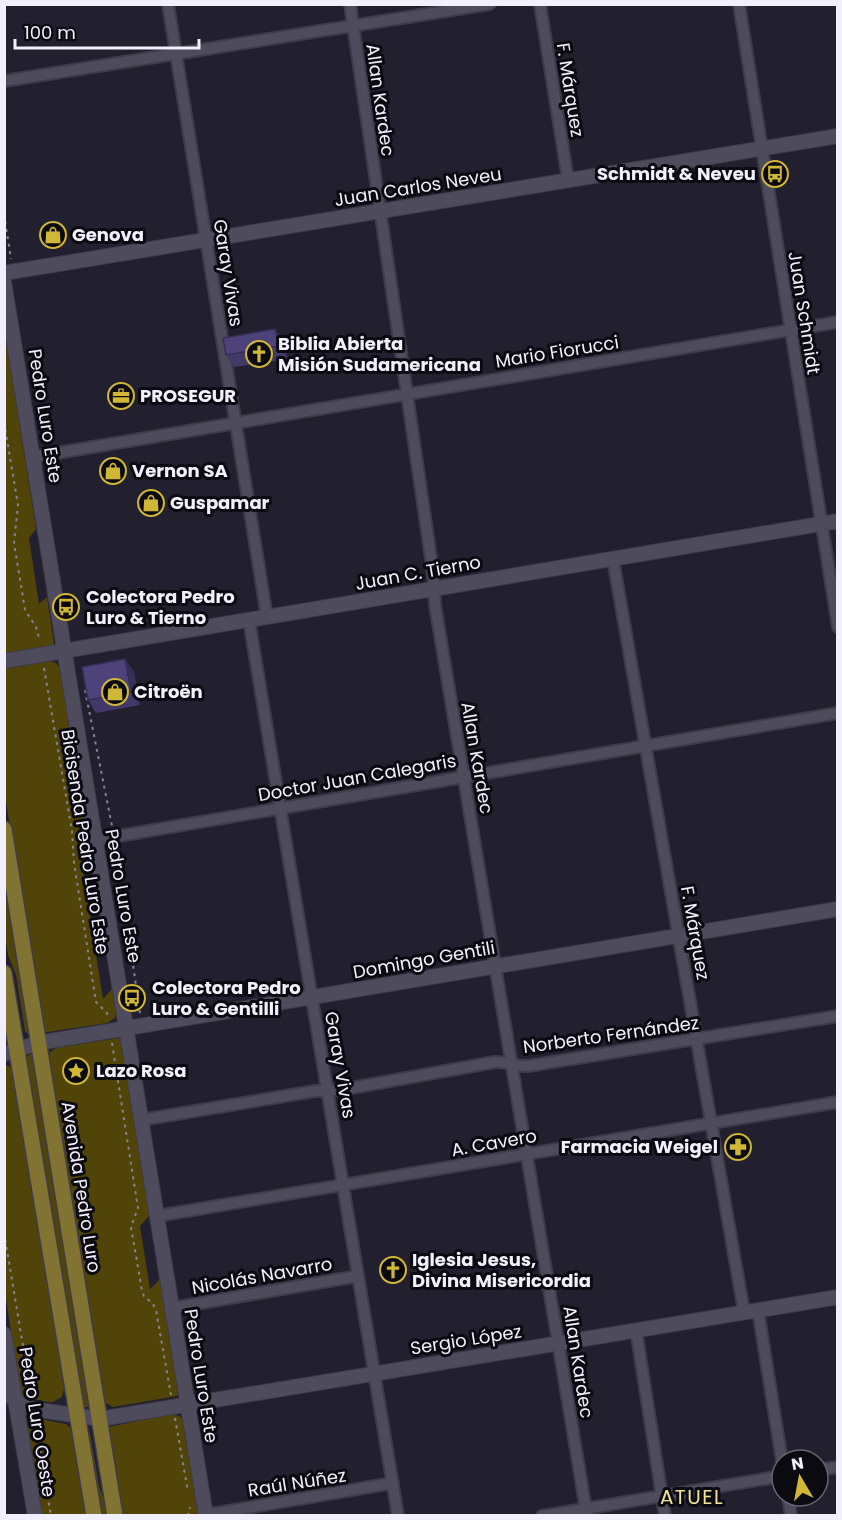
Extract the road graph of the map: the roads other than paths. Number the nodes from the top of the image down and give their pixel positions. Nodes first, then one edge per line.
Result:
1 (168, 4) edge
2 (350, 4) edge
3 (490, 4) edge
4 (540, 4) edge
5 (740, 4) edge
6 (353, 26) junction
7 (176, 54) junction
8 (4, 81) edge
9 (837, 136) edge
10 (761, 149) junction
11 (568, 180) junction
12 (380, 211) junction
13 (206, 240) junction
14 (7, 276) edge
15 (837, 322) edge
16 (790, 330) junction
17 (407, 394) junction
18 (235, 423) junction
19 (33, 457) junction
20 (837, 521) edge
21 (821, 524) junction
22 (613, 559) junction
23 (434, 589) junction
24 (267, 617) junction
25 (249, 620) junction
26 (837, 627) edge
27 (64, 651) junction
28 (4, 661) edge
29 (837, 713) edge
30 (646, 746) junction
31 (463, 777) junction
32 (280, 808) junction
33 (4, 830) edge
34 (95, 840) junction
35 (837, 909) edge
36 (678, 935) junction
37 (495, 966) junction
38 (4, 973) edge
39 (312, 997) junction
40 (837, 1016) edge
41 (127, 1028) junction
42 (696, 1039) junction
43 (38, 1042) junction
44 (10, 1052) edge
45 (511, 1064) junction
46 (327, 1090) junction
47 (837, 1102) edge
48 (141, 1120) junction
49 (711, 1123) junction
50 (527, 1154) junction
51 (343, 1185) junction
52 (157, 1216) junction
53 (358, 1276) junction
54 (837, 1297) edge
55 (172, 1308) junction
56 (751, 1311) junction
57 (636, 1330) junction
58 (4, 1334) edge
59 (558, 1343) junction
60 (375, 1373) junction
61 (10, 1398) edge
62 (188, 1404) junction
63 (33, 1409) junction
64 (77, 1417) junction
65 (100, 1419) junction
66 (19, 1424) junction
67 (779, 1448) edge
68 (770, 1478) edge
69 (393, 1484) junction
70 (662, 1496) junction
71 (586, 1512) edge
72 (35, 1515) edge
73 (93, 1515) edge
74 (116, 1515) edge
75 (206, 1515) edge
76 (398, 1515) edge
77 (542, 1515) edge
78 (665, 1515) edge

1 - 7 street, Garay Vivas
2 - 6 street, Allan Kardec
3 - 6 street
4 - 11 street, F. Márquez
5 - 10 street, Juan Schmidt
6 - 7 street
6 - 12 street, Allan Kardec
7 - 8 street
7 - 13 street, Garay Vivas
9 - 10 street, Juan Carlos Neveu
10 - 11 street, Juan Carlos Neveu
10 - 16 street, Juan Schmidt
11 - 12 street, Juan Carlos Neveu
12 - 13 street, Juan Carlos Neveu
12 - 17 street, Allan Kardec
13 - 14 street, Juan Carlos Neveu
13 - 18 street, Garay Vivas
14 - 19 street, Pedro Luro Este
15 - 16 street, Mario Fiorucci
16 - 17 street, Mario Fiorucci
16 - 21 street, Juan Schmidt
17 - 18 street, Mario Fiorucci
17 - 23 street, Allan Kardec
18 - 19 street, Mario Fiorucci
18 - 24 street, Garay Vivas
19 - 27 street, Pedro Luro Este
20 - 21 street, Juan C. Tierno
21 - 22 street, Juan C. Tierno
21 - 26 street, Juan Schmidt
22 - 23 street, Juan C. Tierno
22 - 30 street, F. Márquez
23 - 24 street, Juan C. Tierno
23 - 31 street, Allan Kardec
24 - 25 street, Juan C. Tierno
25 - 27 street, Juan C. Tierno
25 - 32 street, Garay Vivas
27 - 28 street, Juan C. Tierno
27 - 34 street, Pedro Luro Este
29 - 30 street, Doctor Juan Calegaris
30 - 31 street, Doctor Juan Calegaris
30 - 36 street, F. Márquez
31 - 32 street, Doctor Juan Calegaris
31 - 37 street, Allan Kardec
32 - 34 street, Doctor Juan Calegaris
32 - 39 street, Garay Vivas
33 - 43 main road, Avenida Pedro Luro
34 - 41 street, Pedro Luro Este
35 - 36 street, Domingo Gentili
36 - 37 street, Domingo Gentili
36 - 42 street, F. Márquez
37 - 39 street, Domingo Gentili
37 - 45 street, Allan Kardec
38 - 44 main road
39 - 41 street, Domingo Gentili
39 - 46 street, Garay Vivas
40 - 42 street, Norberto Fernández
41 - 43 street, Domingo Gentili
41 - 48 street, Pedro Luro Este
42 - 45 street, Norberto Fernández
42 - 49 street, F. Márquez
43 - 44 street, Domingo Gentili
43 - 65 main road, Avenida Pedro Luro
44 - 64 main road
45 - 46 street, Norberto Fernández
45 - 50 street, Allan Kardec
46 - 48 street, Norberto Fernández
46 - 51 street, Garay Vivas
47 - 49 street, A. Cavero
48 - 52 street, Pedro Luro Este
49 - 50 street, A. Cavero
49 - 56 street, F. Márquez
50 - 51 street, A. Cavero
50 - 59 street, Allan Kardec
51 - 52 street, A. Cavero
51 - 53 street, Garay Vivas
52 - 55 street, Pedro Luro Este
53 - 55 street, Nicolás Navarro
53 - 60 street, Garay Vivas
54 - 56 street, Sergio López
55 - 62 street, Pedro Luro Este
56 - 57 street, Sergio López
56 - 67 street, F. Márquez
57 - 59 street, Sergio López
57 - 70 street
58 - 61 street, Pedro Luro Oeste
59 - 60 street, Sergio López
59 - 71 street, Allan Kardec
60 - 62 street, Sergio López
60 - 69 street, Garay Vivas
61 - 63 street, Sergio López
61 - 66 street, Pedro Luro Oeste
62 - 65 street, Sergio López
62 - 75 street, Pedro Luro Este
63 - 64 street, Sergio López
63 - 66 street
64 - 65 street, Sergio López
64 - 73 main road
65 - 74 main road, Avenida Pedro Luro
66 - 72 street, Pedro Luro Oeste
68 - 70 street
69 - 75 street, Raúl Núñez
69 - 76 street, Garay Vivas
70 - 71 street
70 - 78 street
71 - 77 street

